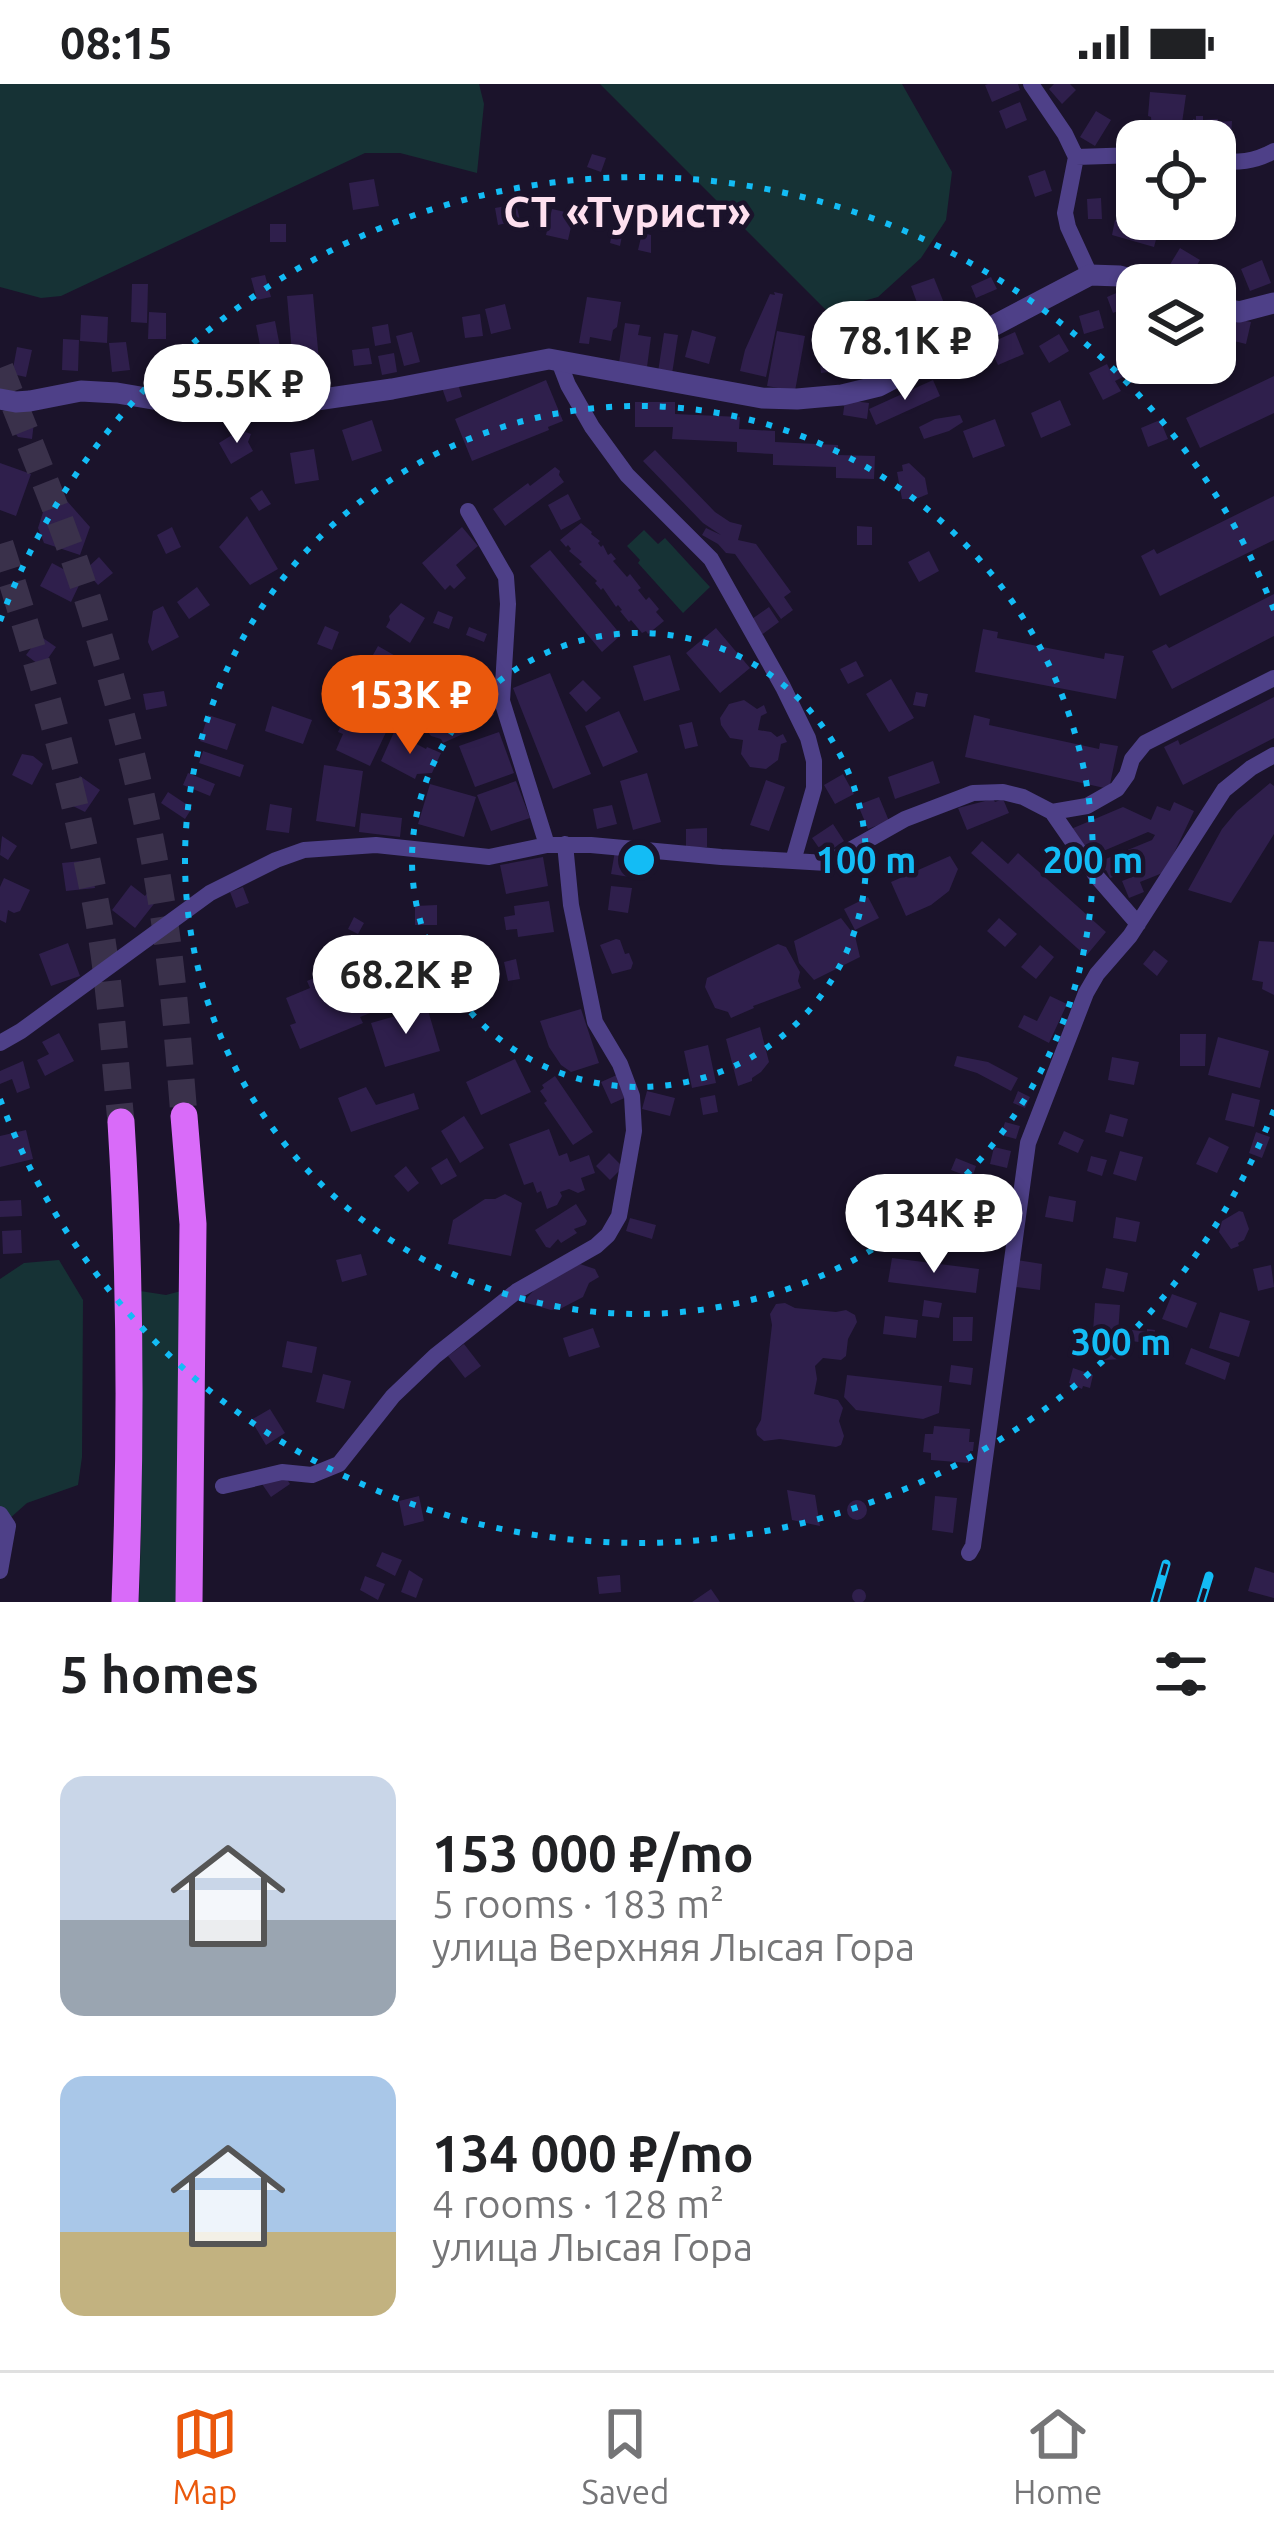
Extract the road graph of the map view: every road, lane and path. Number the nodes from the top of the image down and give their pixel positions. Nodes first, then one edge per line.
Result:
1 (1031, 84) edge
2 (1274, 151) edge
3 (1116, 156) edge
4 (1076, 157) junction
5 (1236, 163) edge
6 (1090, 275) junction
7 (1116, 276) edge
8 (1274, 303) edge
9 (1236, 311) edge
10 (558, 359) junction
11 (0, 398) edge
12 (468, 511) dead end
13 (1274, 677) edge
14 (1274, 755) edge
15 (1052, 812) junction
16 (556, 845) junction
17 (793, 861) junction
18 (1138, 924) junction
19 (0, 1043) edge
20 (184, 1116) tunnel mouth
21 (121, 1122) tunnel mouth
22 (223, 1486) dead end
23 (3, 1516) edge
24 (969, 1552) dead end
25 (0, 1571) edge
26 (125, 1588) edge
27 (190, 1602) edge

1 - 4 street
2 - 5 street
3 - 4 street
4 - 6 street
6 - 7 street
6 - 10 street
8 - 9 street
10 - 11 street
10 - 17 street
12 - 16 street
13 - 15 street
14 - 18 street
15 - 17 street
15 - 18 street
16 - 17 street
16 - 19 street
16 - 22 street
18 - 24 street
20 - 27 main road
21 - 26 main road
23 - 25 street

